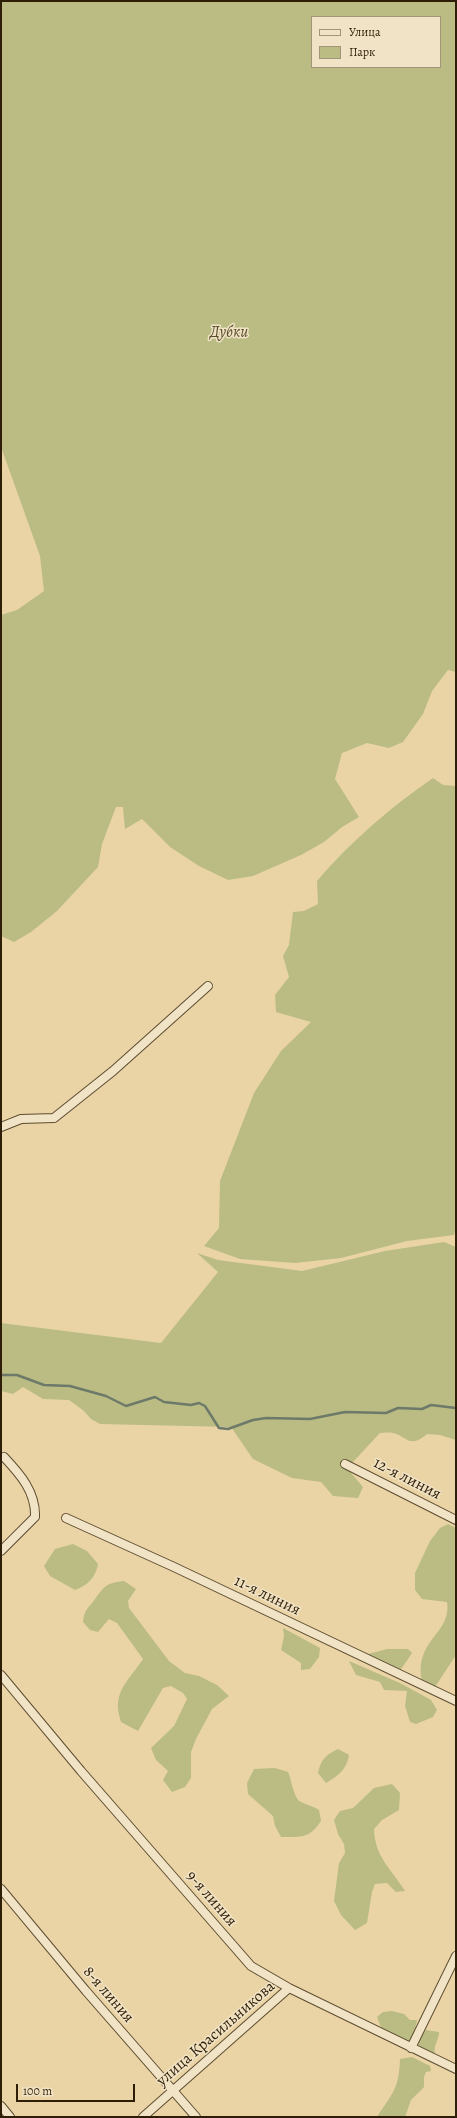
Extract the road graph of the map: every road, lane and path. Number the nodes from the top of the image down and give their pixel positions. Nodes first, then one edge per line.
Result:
1 (208, 986) dead end
2 (1, 1126) edge
3 (4, 1457) dead end
4 (345, 1464) dead end
5 (66, 1518) dead end
6 (456, 1520) edge
7 (1, 1551) edge
8 (1, 1675) edge
9 (456, 1701) edge
10 (1, 1889) edge
11 (456, 1956) edge
12 (289, 1988) junction
13 (411, 2048) junction
14 (456, 2069) edge
15 (173, 2091) junction
16 (1, 2106) edge
17 (10, 2117) edge
18 (143, 2117) edge
19 (196, 2117) edge

1 - 2 street
3 - 7 street
4 - 6 street, 12-я линия
5 - 9 street, 11-я линия
8 - 12 street, 9-я линия
10 - 15 street, 8-я линия
11 - 13 street
12 - 13 street, 9-я линия
12 - 15 street, улица Красильникова
13 - 14 street, 9-я линия
15 - 18 street, улица Красильникова
15 - 19 street, 8-я линия
16 - 17 street

